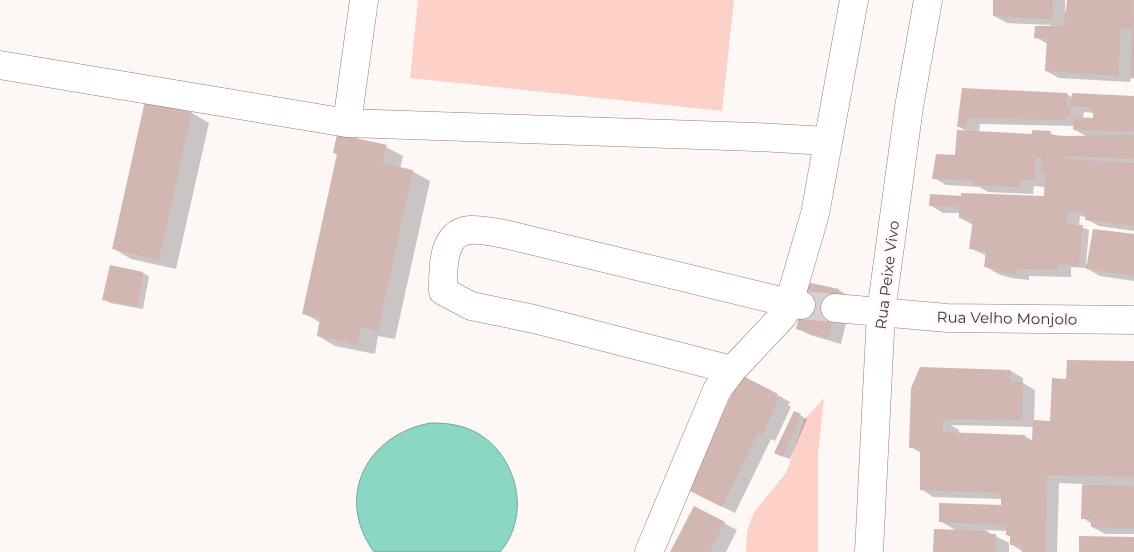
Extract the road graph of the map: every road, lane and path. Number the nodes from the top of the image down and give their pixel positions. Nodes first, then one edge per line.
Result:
1 (364, 0) edge
2 (854, 0) edge
3 (928, 0) edge
4 (0, 65) edge
5 (347, 123) junction
6 (827, 141) junction
7 (795, 304) junction
8 (835, 308) tunnel mouth
9 (881, 312) junction
10 (1134, 320) edge
11 (732, 370) junction
12 (648, 552) edge
13 (869, 552) edge

1 - 5 street
2 - 6 street
3 - 9 street, Rua Peixe Vivo
4 - 5 street
5 - 6 street
6 - 7 street
7 - 11 street
7 - 11 street
8 - 9 street, Rua Velho Monjolo
9 - 10 street, Rua Velho Monjolo
9 - 13 street, Rua Peixe Vivo
11 - 12 street

